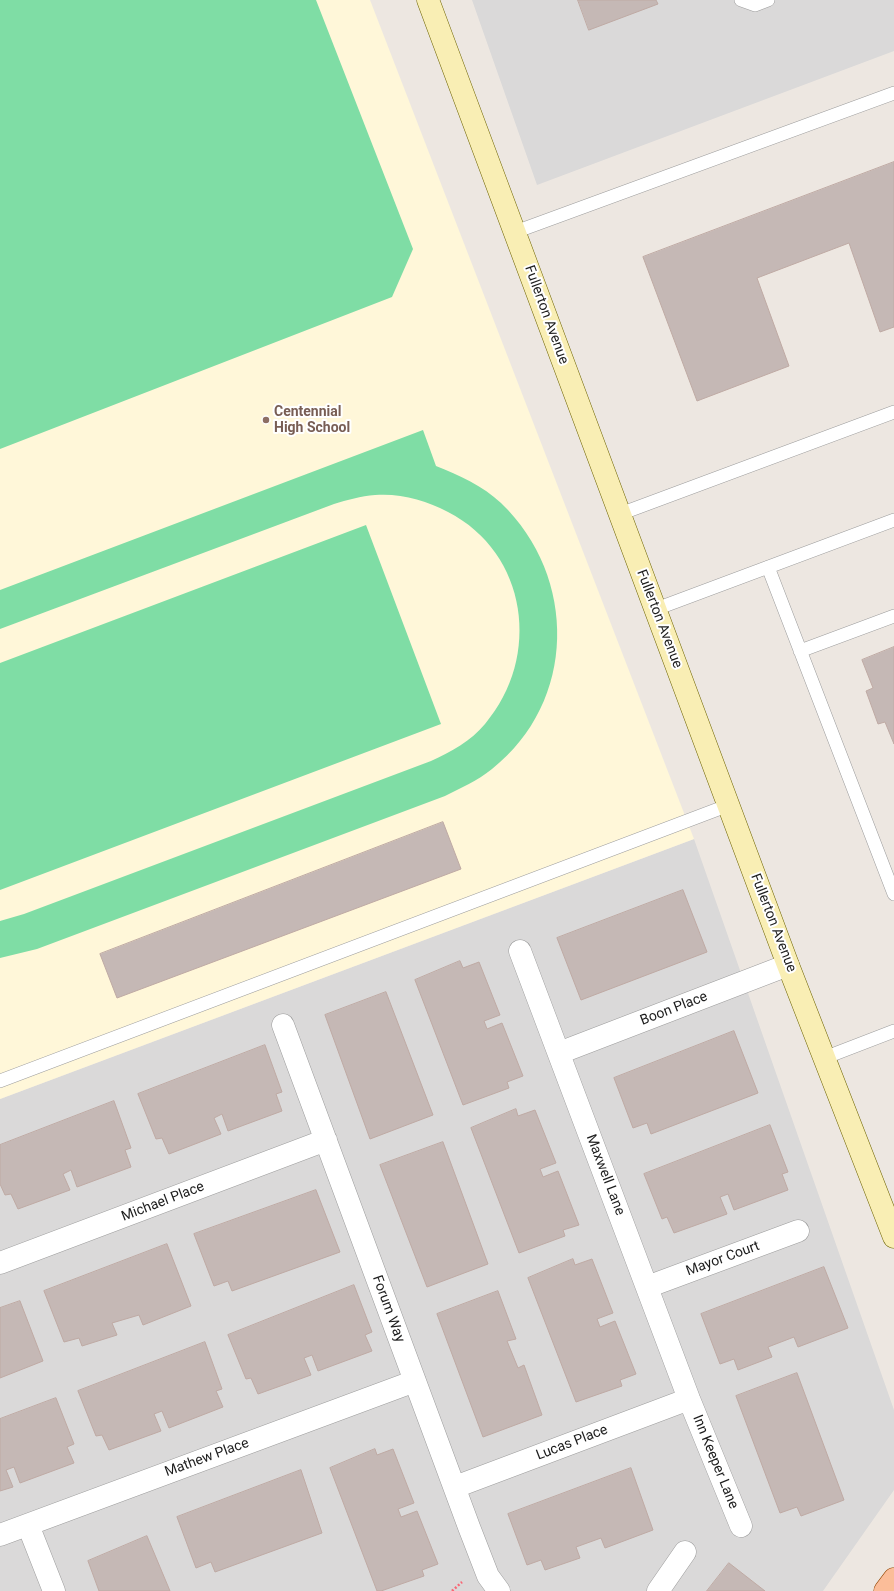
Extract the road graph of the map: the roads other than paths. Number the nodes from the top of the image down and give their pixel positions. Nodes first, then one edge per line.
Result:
1 (428, 0) edge
2 (741, 0) edge
3 (768, 0) edge
4 (894, 93) edge
5 (515, 232) junction
6 (894, 412) edge
7 (620, 514) junction
8 (894, 520) edge
9 (768, 567) junction
10 (656, 609) junction
11 (894, 616) edge
12 (800, 650) junction
13 (729, 805) junction
14 (894, 894) edge
15 (520, 951) dead end
16 (788, 965) junction
17 (283, 1025) dead end
18 (894, 1031) edge
19 (559, 1053) junction
20 (824, 1058) junction
21 (0, 1081) edge
22 (326, 1140) junction
23 (798, 1231) dead end
24 (894, 1237) edge
25 (0, 1263) edge
26 (647, 1287) junction
27 (415, 1381) junction
28 (689, 1399) junction
29 (454, 1487) junction
30 (28, 1525) junction
31 (741, 1526) dead end
32 (0, 1535) edge
33 (685, 1552) dead end
34 (894, 1579) edge
35 (54, 1591) edge
36 (499, 1591) edge
37 (658, 1591) edge
38 (886, 1591) edge

1 - 5 main road, Fullerton Avenue
2 - 3 lane
4 - 5 lane
5 - 7 main road, Fullerton Avenue
6 - 7 lane
7 - 10 main road, Fullerton Avenue
8 - 9 lane
9 - 10 lane
9 - 12 lane
10 - 13 main road, Fullerton Avenue
11 - 12 lane
12 - 14 lane
13 - 16 main road, Fullerton Avenue
13 - 21 lane
15 - 19 street, Maxwell Lane
16 - 19 street, Boon Place
16 - 20 main road, Fullerton Avenue
17 - 22 street, Forum Way
18 - 20 lane
19 - 26 street, Maxwell Lane
20 - 24 main road, Fullerton Avenue
22 - 25 street, Michael Place
22 - 27 street, Forum Way
23 - 26 street, Mayor Court
26 - 28 street, Maxwell Lane
27 - 29 street, Forum Way
27 - 30 street, Mathew Place
28 - 29 street, Lucas Place
28 - 31 street, Inn Keeper Lane
29 - 36 street, Forum Way
30 - 32 street, Mathew Place
30 - 35 street
33 - 37 street
34 - 38 main road

